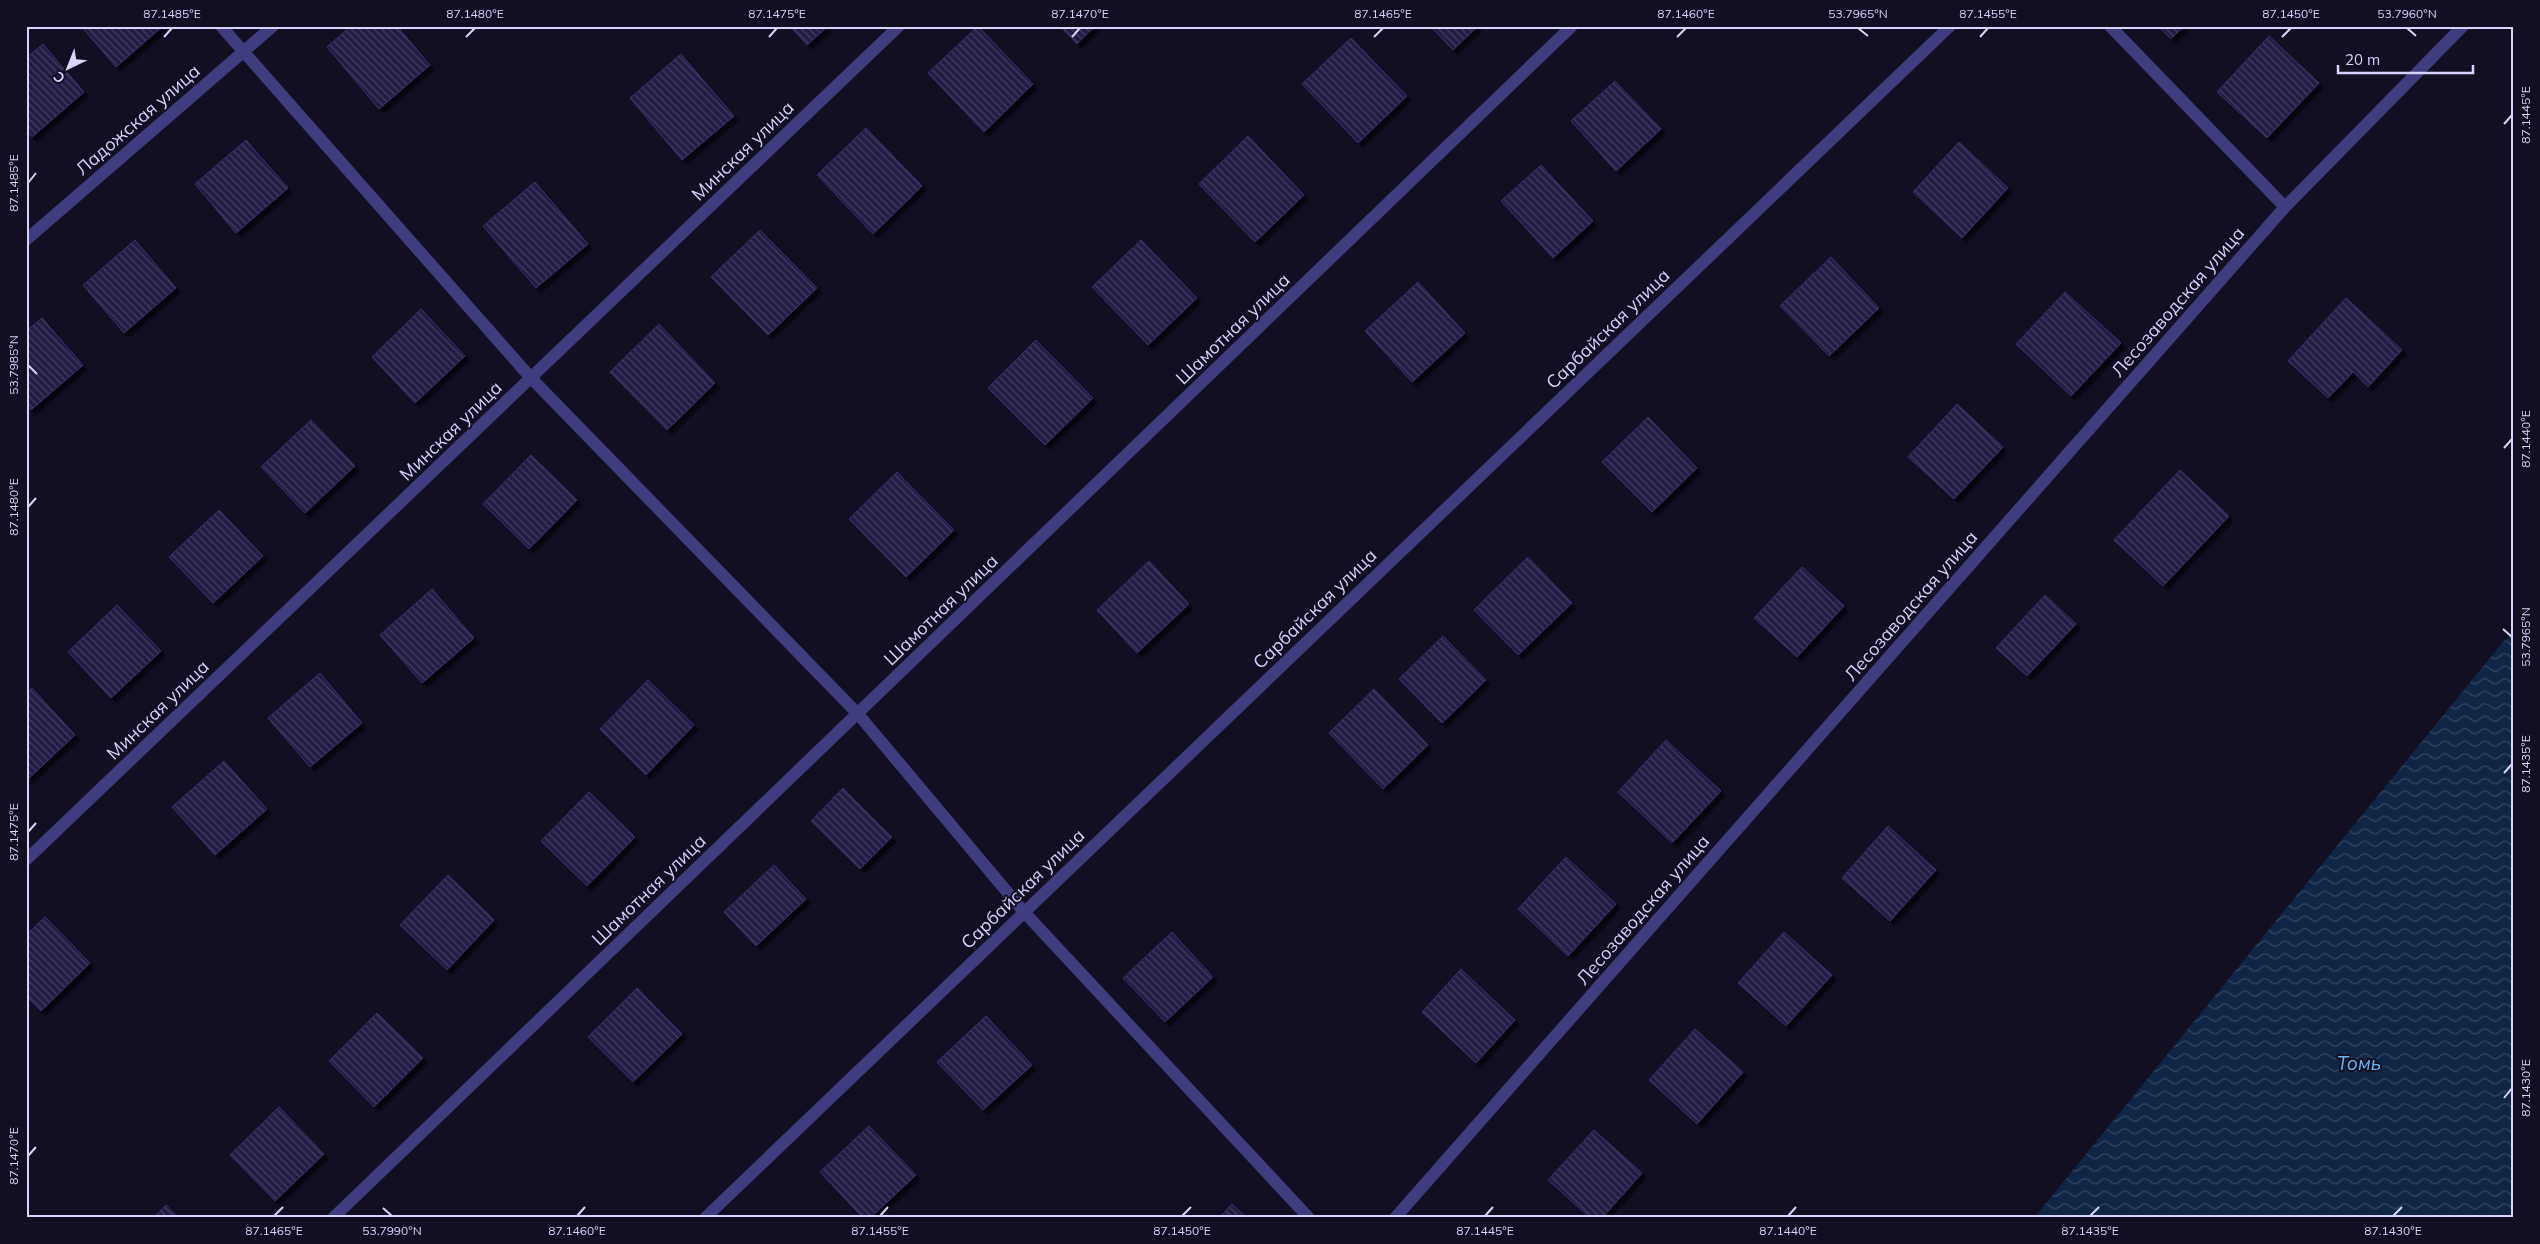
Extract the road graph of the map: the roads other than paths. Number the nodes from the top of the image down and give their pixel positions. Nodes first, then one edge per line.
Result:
1 (221, 26) edge
2 (273, 26) edge
3 (899, 26) edge
4 (1572, 26) edge
5 (1950, 26) edge
6 (2110, 26) edge
7 (2463, 26) edge
8 (243, 51) junction
9 (2285, 207) junction
10 (26, 240) edge
11 (531, 378) junction
12 (858, 714) junction
13 (26, 860) edge
14 (1024, 912) junction
15 (333, 1218) edge
16 (705, 1218) edge
17 (1309, 1218) edge
18 (1395, 1218) edge

1 - 8 street
2 - 8 street, Ладожская улица
3 - 11 street, Минская улица
4 - 12 street, Шамотная улица
5 - 14 street, Сарбайская улица
6 - 9 street
7 - 9 street, Лесозаводская улица
8 - 10 street, Ладожская улица
8 - 11 street
9 - 18 street, Лесозаводская улица
11 - 12 street
11 - 13 street, Минская улица
12 - 14 street
12 - 15 street, Шамотная улица
14 - 16 street, Сарбайская улица
14 - 17 street

